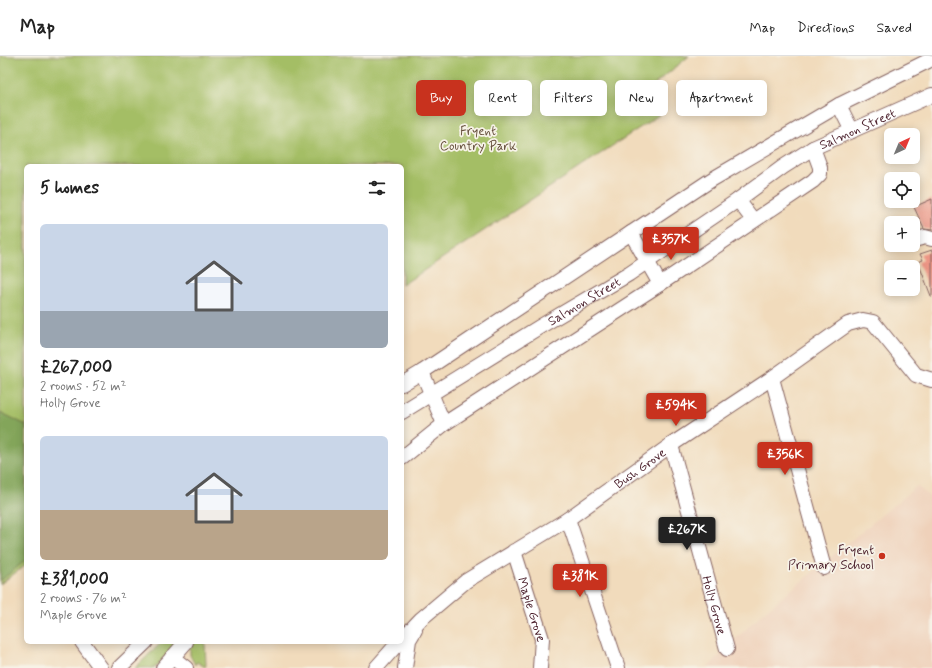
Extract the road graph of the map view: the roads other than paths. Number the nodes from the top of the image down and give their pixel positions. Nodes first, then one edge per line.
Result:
1 (928, 61) dead end
2 (932, 96) edge
3 (839, 105) junction
4 (852, 131) junction
5 (814, 148) junction
6 (738, 200) junction
7 (753, 220) junction
8 (631, 233) junction
9 (920, 238) edge
10 (932, 239) edge
11 (647, 261) junction
12 (660, 284) junction
13 (422, 372) junction
14 (772, 378) junction
15 (932, 380) edge
16 (404, 383) edge
17 (431, 394) junction
18 (404, 411) edge
19 (444, 424) junction
20 (671, 445) junction
21 (404, 456) edge
22 (568, 519) junction
23 (514, 551) junction
24 (824, 568) dead end
25 (421, 620) junction
26 (404, 637) edge
27 (83, 644) edge
28 (144, 644) edge
29 (184, 644) edge
30 (397, 644) edge
31 (727, 649) dead end
32 (167, 663) edge
33 (101, 668) edge
34 (119, 668) edge
35 (186, 668) edge
36 (376, 668) edge
37 (406, 668) edge
38 (540, 668) edge
39 (618, 668) edge

1 - 3 street
2 - 4 street, Salmon Street
3 - 4 street
3 - 8 street
4 - 5 street, Salmon Street
5 - 6 street, Salmon Street
5 - 7 street
6 - 7 street
6 - 11 street, Salmon Street
7 - 12 street
8 - 11 street
8 - 13 street
9 - 10 street
11 - 12 street
11 - 17 street, Salmon Street
12 - 19 street
13 - 16 street
13 - 17 street
14 - 15 street, Bush Grove
14 - 20 street, Bush Grove
14 - 24 street
17 - 18 street, Salmon Street
17 - 19 street
19 - 21 street
20 - 22 street, Bush Grove
20 - 31 street, Holly Grove
22 - 23 street, Bush Grove
22 - 39 street
23 - 25 street, Bush Grove
23 - 38 street, Maple Grove
25 - 26 street, Bush Grove
25 - 37 street, Bush Grove
27 - 33 street
28 - 34 street
29 - 32 street
30 - 36 street
32 - 35 street

